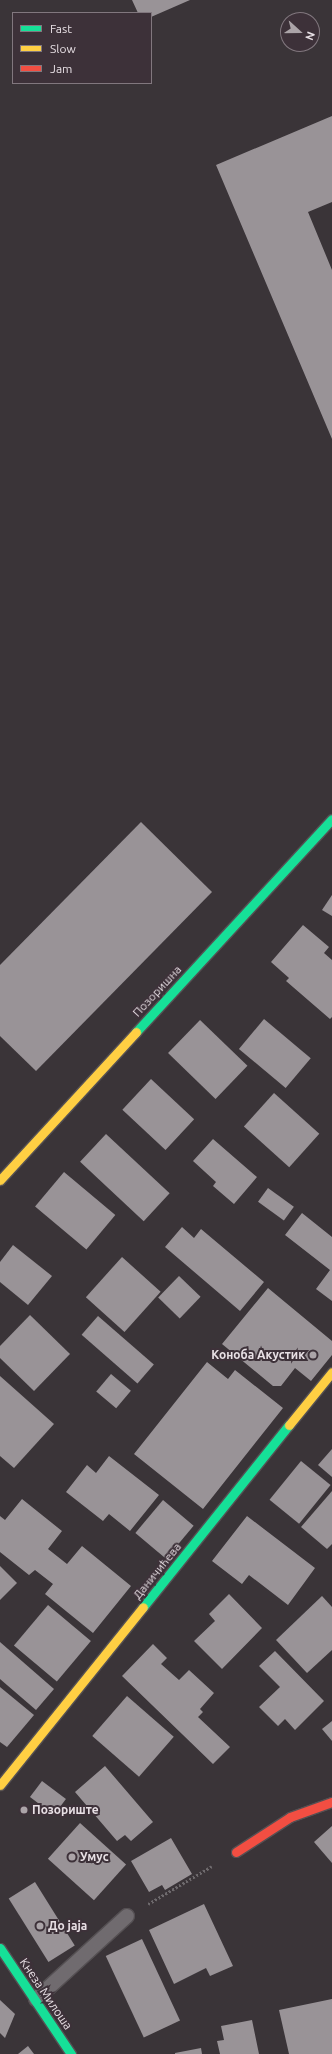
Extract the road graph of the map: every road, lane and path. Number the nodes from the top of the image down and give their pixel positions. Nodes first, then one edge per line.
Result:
1 (332, 819) edge
2 (0, 1180) edge
3 (332, 1372) edge
4 (0, 1785) edge
5 (332, 1802) edge
6 (236, 1852) joint
7 (126, 1916) joint
8 (0, 1948) edge
9 (36, 1999) junction
10 (71, 2054) edge

1 - 2 street, Позоришна
3 - 4 street, Даничићева
5 - 6 street
6 - 7 path
7 - 9 lane
8 - 9 street, Кнеза Милоша
9 - 10 street, Кнеза Милоша

